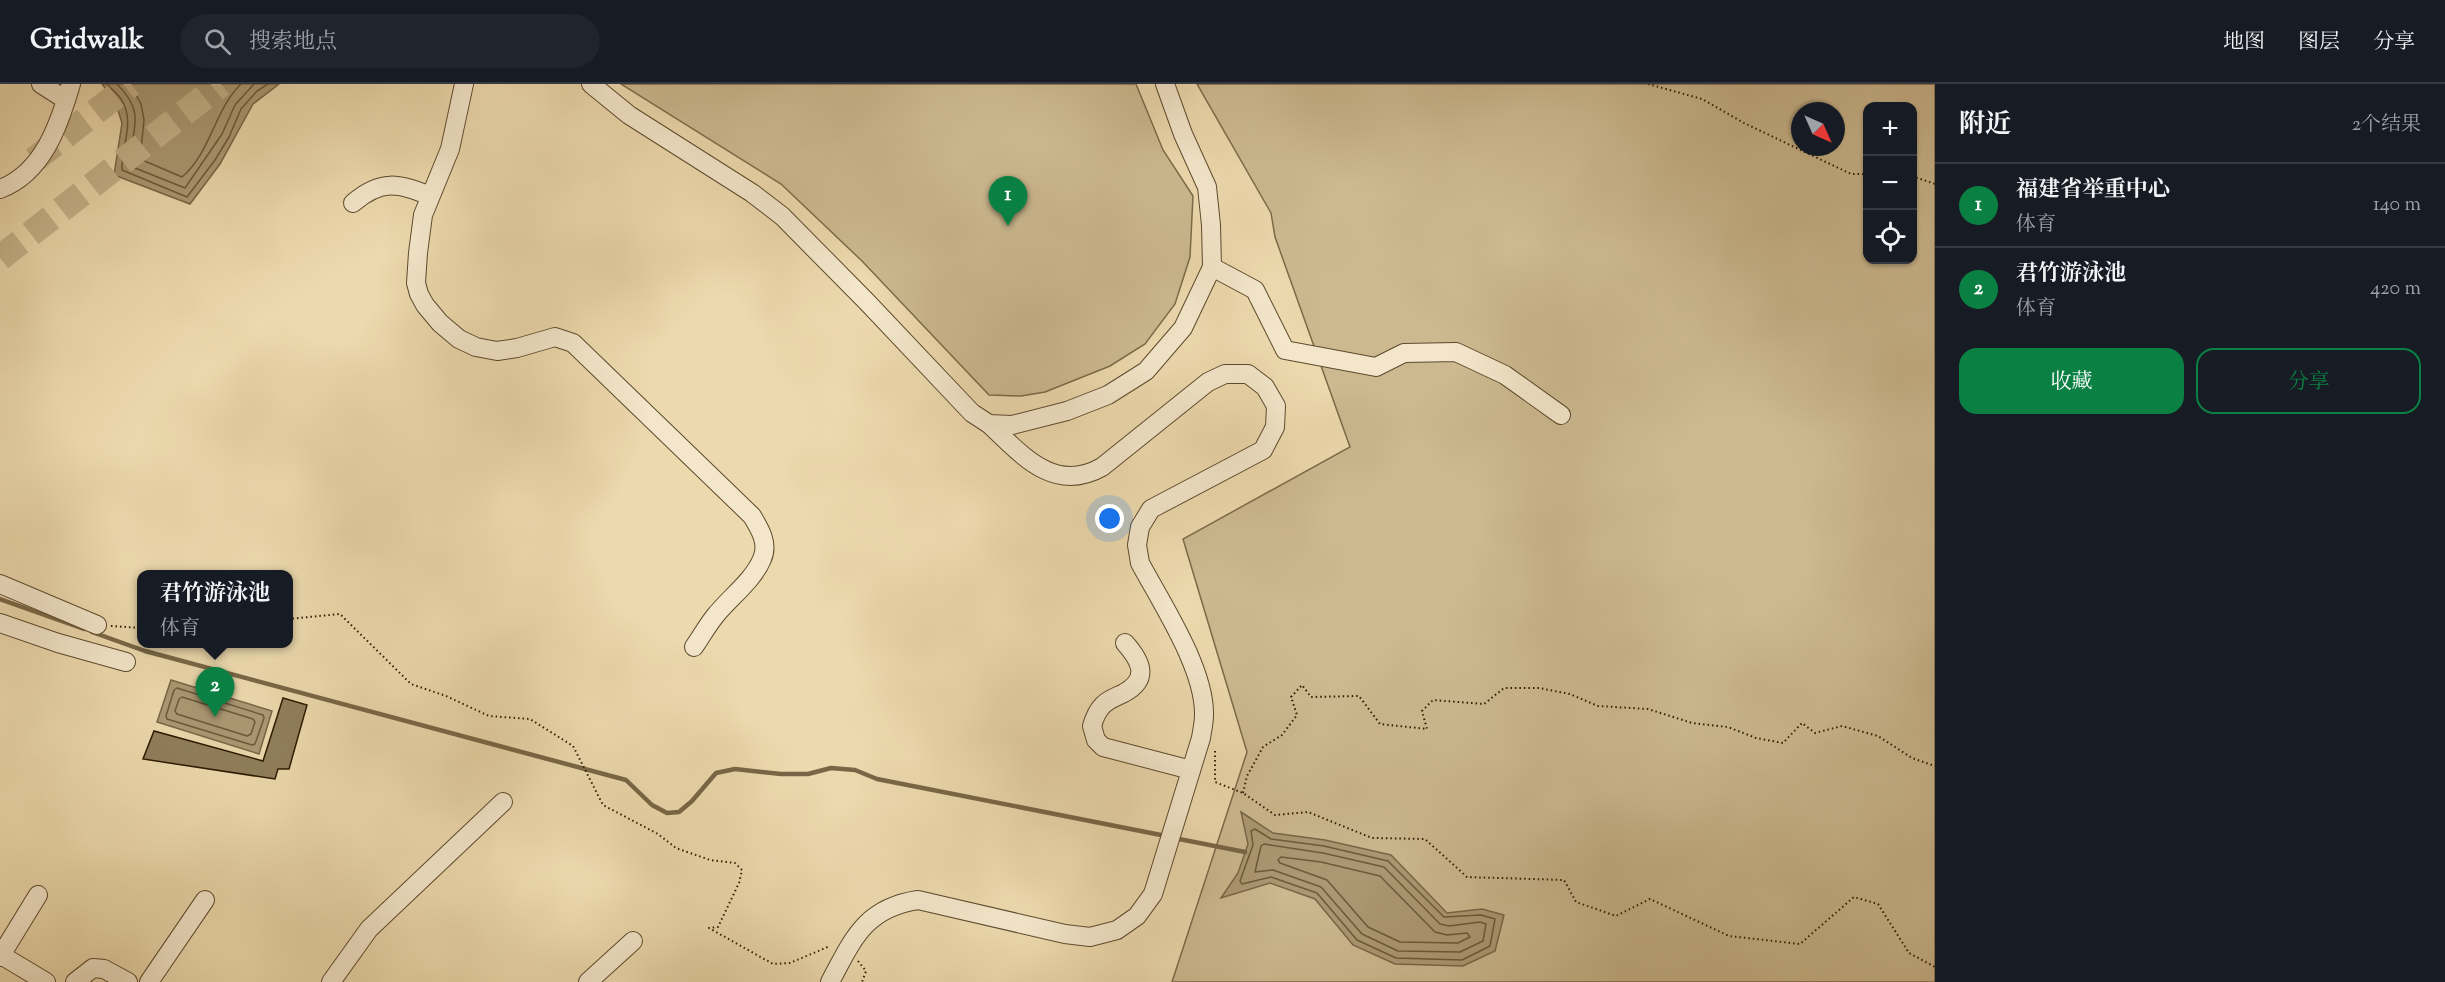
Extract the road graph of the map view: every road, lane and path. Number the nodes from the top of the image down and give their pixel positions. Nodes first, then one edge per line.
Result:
1 (41, 84) edge
2 (464, 84) edge
3 (591, 84) edge
4 (1165, 84) edge
5 (1648, 84) edge
6 (69, 92) edge
7 (1863, 174) edge
8 (1917, 178) edge
9 (1935, 184) edge
10 (0, 189) edge
11 (430, 196) junction
12 (353, 203) dead end
13 (1212, 267) junction
14 (1562, 415) dead end
15 (989, 424) junction
16 (0, 584) edge
17 (293, 619) edge
18 (0, 623) edge
19 (97, 625) joint
20 (137, 628) edge
21 (1125, 643) dead end
22 (694, 647) dead end
23 (126, 662) dead end
24 (1201, 733) junction
25 (1935, 766) edge
26 (1191, 770) junction
27 (1243, 793) junction
28 (503, 801) dead end
29 (38, 895) dead end
30 (206, 900) dead end
31 (633, 940) dead end
32 (0, 956) edge
33 (840, 963) junction
34 (1935, 968) edge
35 (46, 982) edge
36 (75, 982) edge
37 (128, 982) edge
38 (149, 982) edge
39 (331, 982) edge
40 (588, 982) edge
41 (830, 982) edge

1 - 6 street
2 - 11 street
3 - 15 street
4 - 13 street
5 - 7 path
6 - 10 street
8 - 9 path
11 - 12 street
11 - 22 street
13 - 14 street
13 - 15 street
15 - 24 street
16 - 19 street
17 - 33 path
18 - 23 street
19 - 20 path
21 - 26 street
24 - 26 street
24 - 27 path
25 - 27 path
26 - 33 street
27 - 34 path
28 - 39 street
29 - 32 street
30 - 38 street
31 - 40 street
32 - 35 street
33 - 41 street
36 - 37 street

